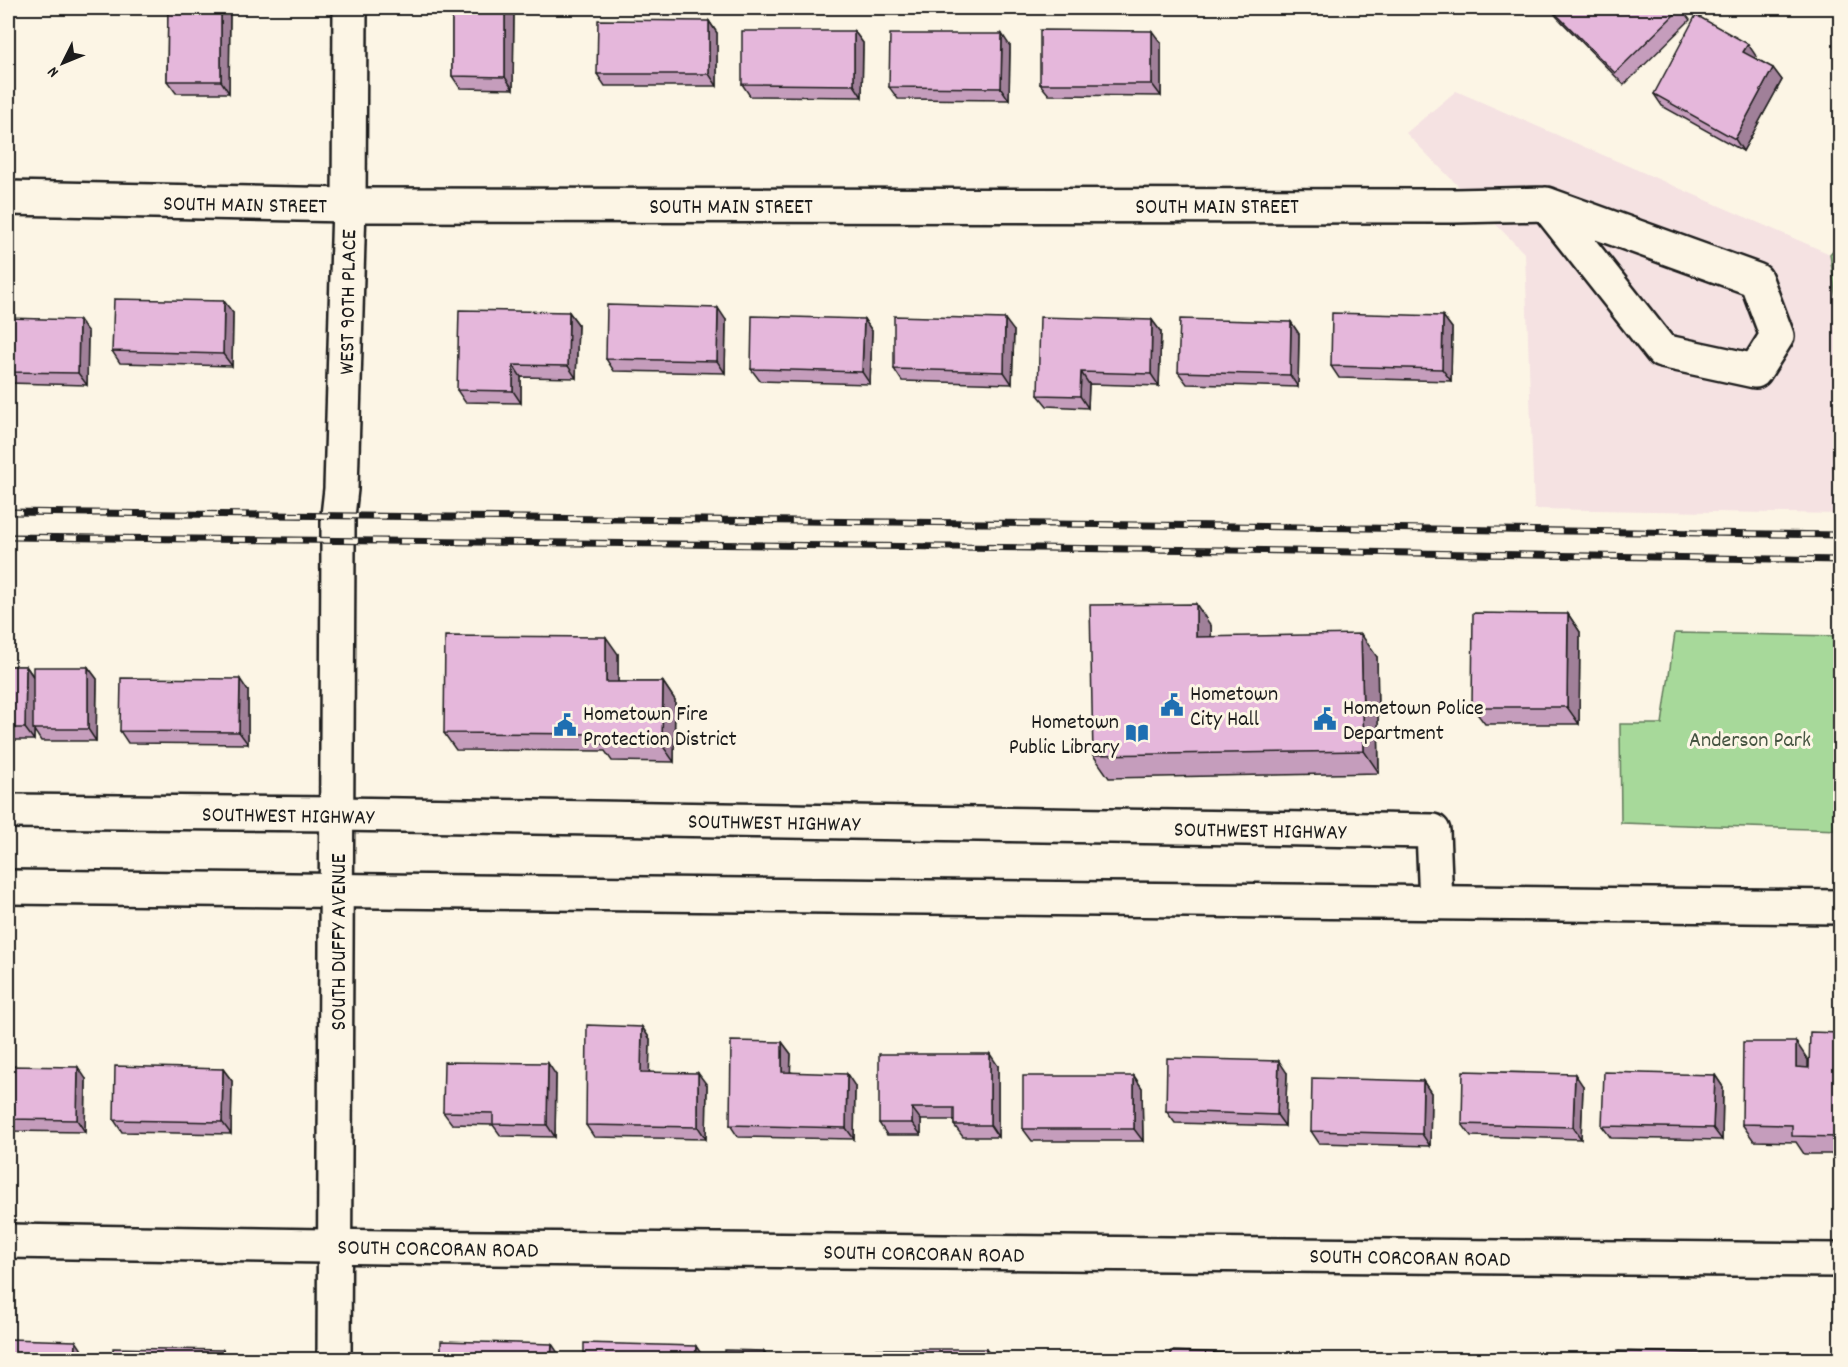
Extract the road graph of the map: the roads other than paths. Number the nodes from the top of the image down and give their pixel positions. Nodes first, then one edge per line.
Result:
1 (350, 8) edge
2 (8, 198) edge
3 (349, 204) junction
4 (1546, 204) junction
5 (341, 489) joint
6 (8, 811) edge
7 (338, 814) junction
8 (8, 887) edge
9 (337, 892) junction
10 (1436, 903) junction
11 (1840, 907) edge
12 (8, 1241) edge
13 (334, 1246) junction
14 (1840, 1260) edge
15 (334, 1359) edge

1 - 3 street, WEST 90TH PLACE
2 - 3 street, SOUTH MAIN STREET
3 - 4 street, SOUTH MAIN STREET
3 - 5 street, WEST 90TH PLACE
4 - 4 street
5 - 7 street, SOUTH DUFFY AVENUE
6 - 7 street, SOUTHWEST HIGHWAY
7 - 9 street, SOUTH DUFFY AVENUE
7 - 10 street, SOUTHWEST HIGHWAY
8 - 9 street
9 - 10 street
9 - 13 street, SOUTH DUFFY AVENUE
10 - 11 street
12 - 13 street, SOUTH CORCORAN ROAD
13 - 14 street, SOUTH CORCORAN ROAD
13 - 15 street, SOUTH DUFFY AVENUE

